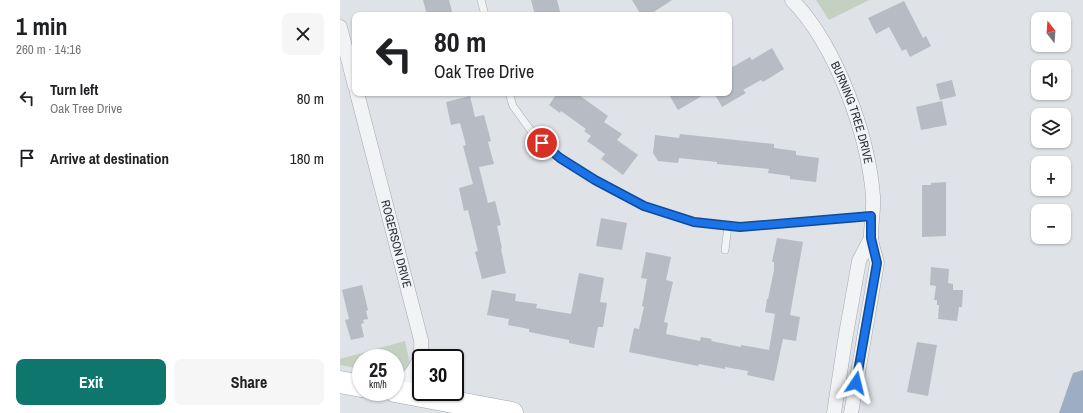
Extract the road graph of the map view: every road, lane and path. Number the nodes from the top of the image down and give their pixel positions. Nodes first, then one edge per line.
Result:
1 (481, 0) edge
2 (792, 0) edge
3 (485, 12) edge
4 (340, 27) edge
5 (352, 74) edge
6 (358, 96) edge
7 (510, 96) edge
8 (871, 216) junction
9 (728, 226) junction
10 (871, 238) junction
11 (725, 250) dead end
12 (404, 381) edge
13 (340, 382) edge
14 (352, 384) edge
15 (404, 394) edge
16 (512, 413) edge
17 (834, 413) edge
18 (851, 413) edge

1 - 3 lane
2 - 8 street, BURNING TREE DRIVE
4 - 5 street
6 - 12 street, ROGERSON DRIVE
7 - 9 lane
8 - 9 lane
8 - 10 street, BURNING TREE DRIVE
9 - 11 lane
10 - 17 street, BURNING TREE DRIVE
10 - 18 street, BURNING TREE DRIVE
13 - 14 main road
15 - 16 main road

